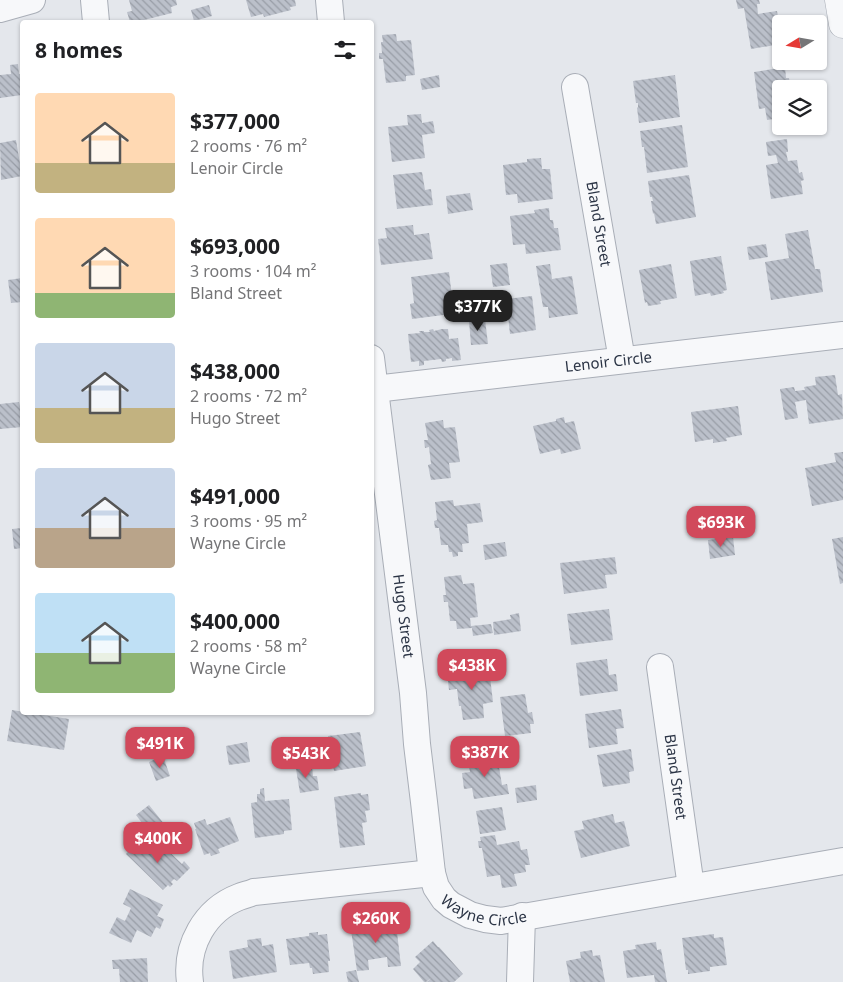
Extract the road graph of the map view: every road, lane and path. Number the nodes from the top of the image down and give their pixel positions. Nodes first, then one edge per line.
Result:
1 (32, 0) edge
2 (94, 0) edge
3 (329, 0) edge
4 (839, 0) edge
5 (0, 9) edge
6 (96, 20) edge
7 (331, 20) edge
8 (843, 24) edge
9 (575, 87) dead end
10 (843, 335) edge
11 (622, 360) junction
12 (374, 381) edge
13 (375, 389) junction
14 (660, 667) dead end
15 (843, 861) edge
16 (432, 873) junction
17 (691, 887) junction
18 (522, 916) junction
19 (189, 978) edge
20 (520, 982) edge

1 - 5 street
2 - 6 street
3 - 7 street
4 - 8 street
9 - 11 street, Bland Street
10 - 11 street, Lenoir Circle
11 - 13 street, Lenoir Circle
12 - 13 street, Hugo Street
13 - 16 street, Hugo Street
14 - 17 street, Bland Street
15 - 17 street, Wayne Circle
16 - 18 street, Wayne Circle
16 - 19 street, Wayne Circle
17 - 18 street, Wayne Circle
18 - 20 street

